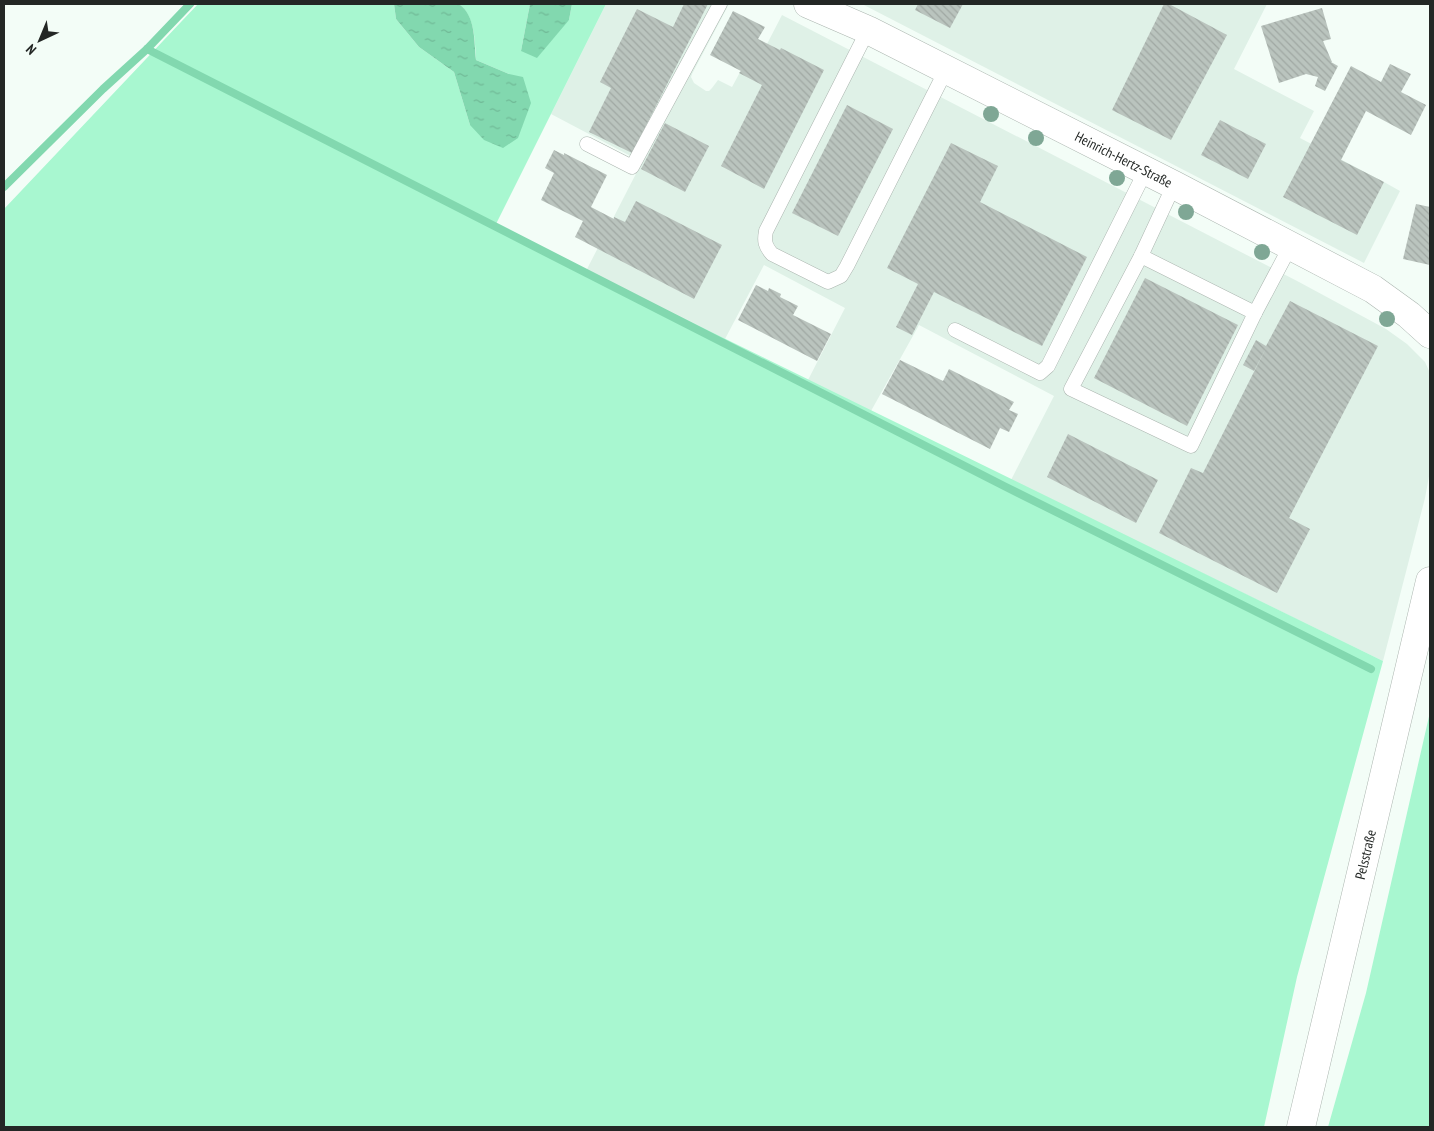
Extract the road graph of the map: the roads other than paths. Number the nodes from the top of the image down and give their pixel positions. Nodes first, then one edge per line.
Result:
1 (720, 4) edge
2 (808, 4) edge
3 (868, 30) junction
4 (946, 70) junction
5 (587, 144) dead end
6 (1146, 170) junction
7 (1174, 185) junction
8 (1291, 245) junction
9 (1141, 256) junction
10 (1255, 313) junction
11 (955, 330) dead end
12 (1430, 334) edge
13 (1430, 581) edge
14 (1301, 1127) edge

1 - 5 lane
2 - 3 street, Heinrich-Hertz-Straße
3 - 4 street, Heinrich-Hertz-Straße
3 - 4 lane
4 - 6 street, Heinrich-Hertz-Straße
6 - 7 street, Heinrich-Hertz-Straße
6 - 11 lane
7 - 8 street, Heinrich-Hertz-Straße
7 - 9 lane
8 - 10 lane
8 - 12 street, Heinrich-Hertz-Straße
9 - 10 lane
9 - 10 lane
13 - 14 street, Pelsstraße

